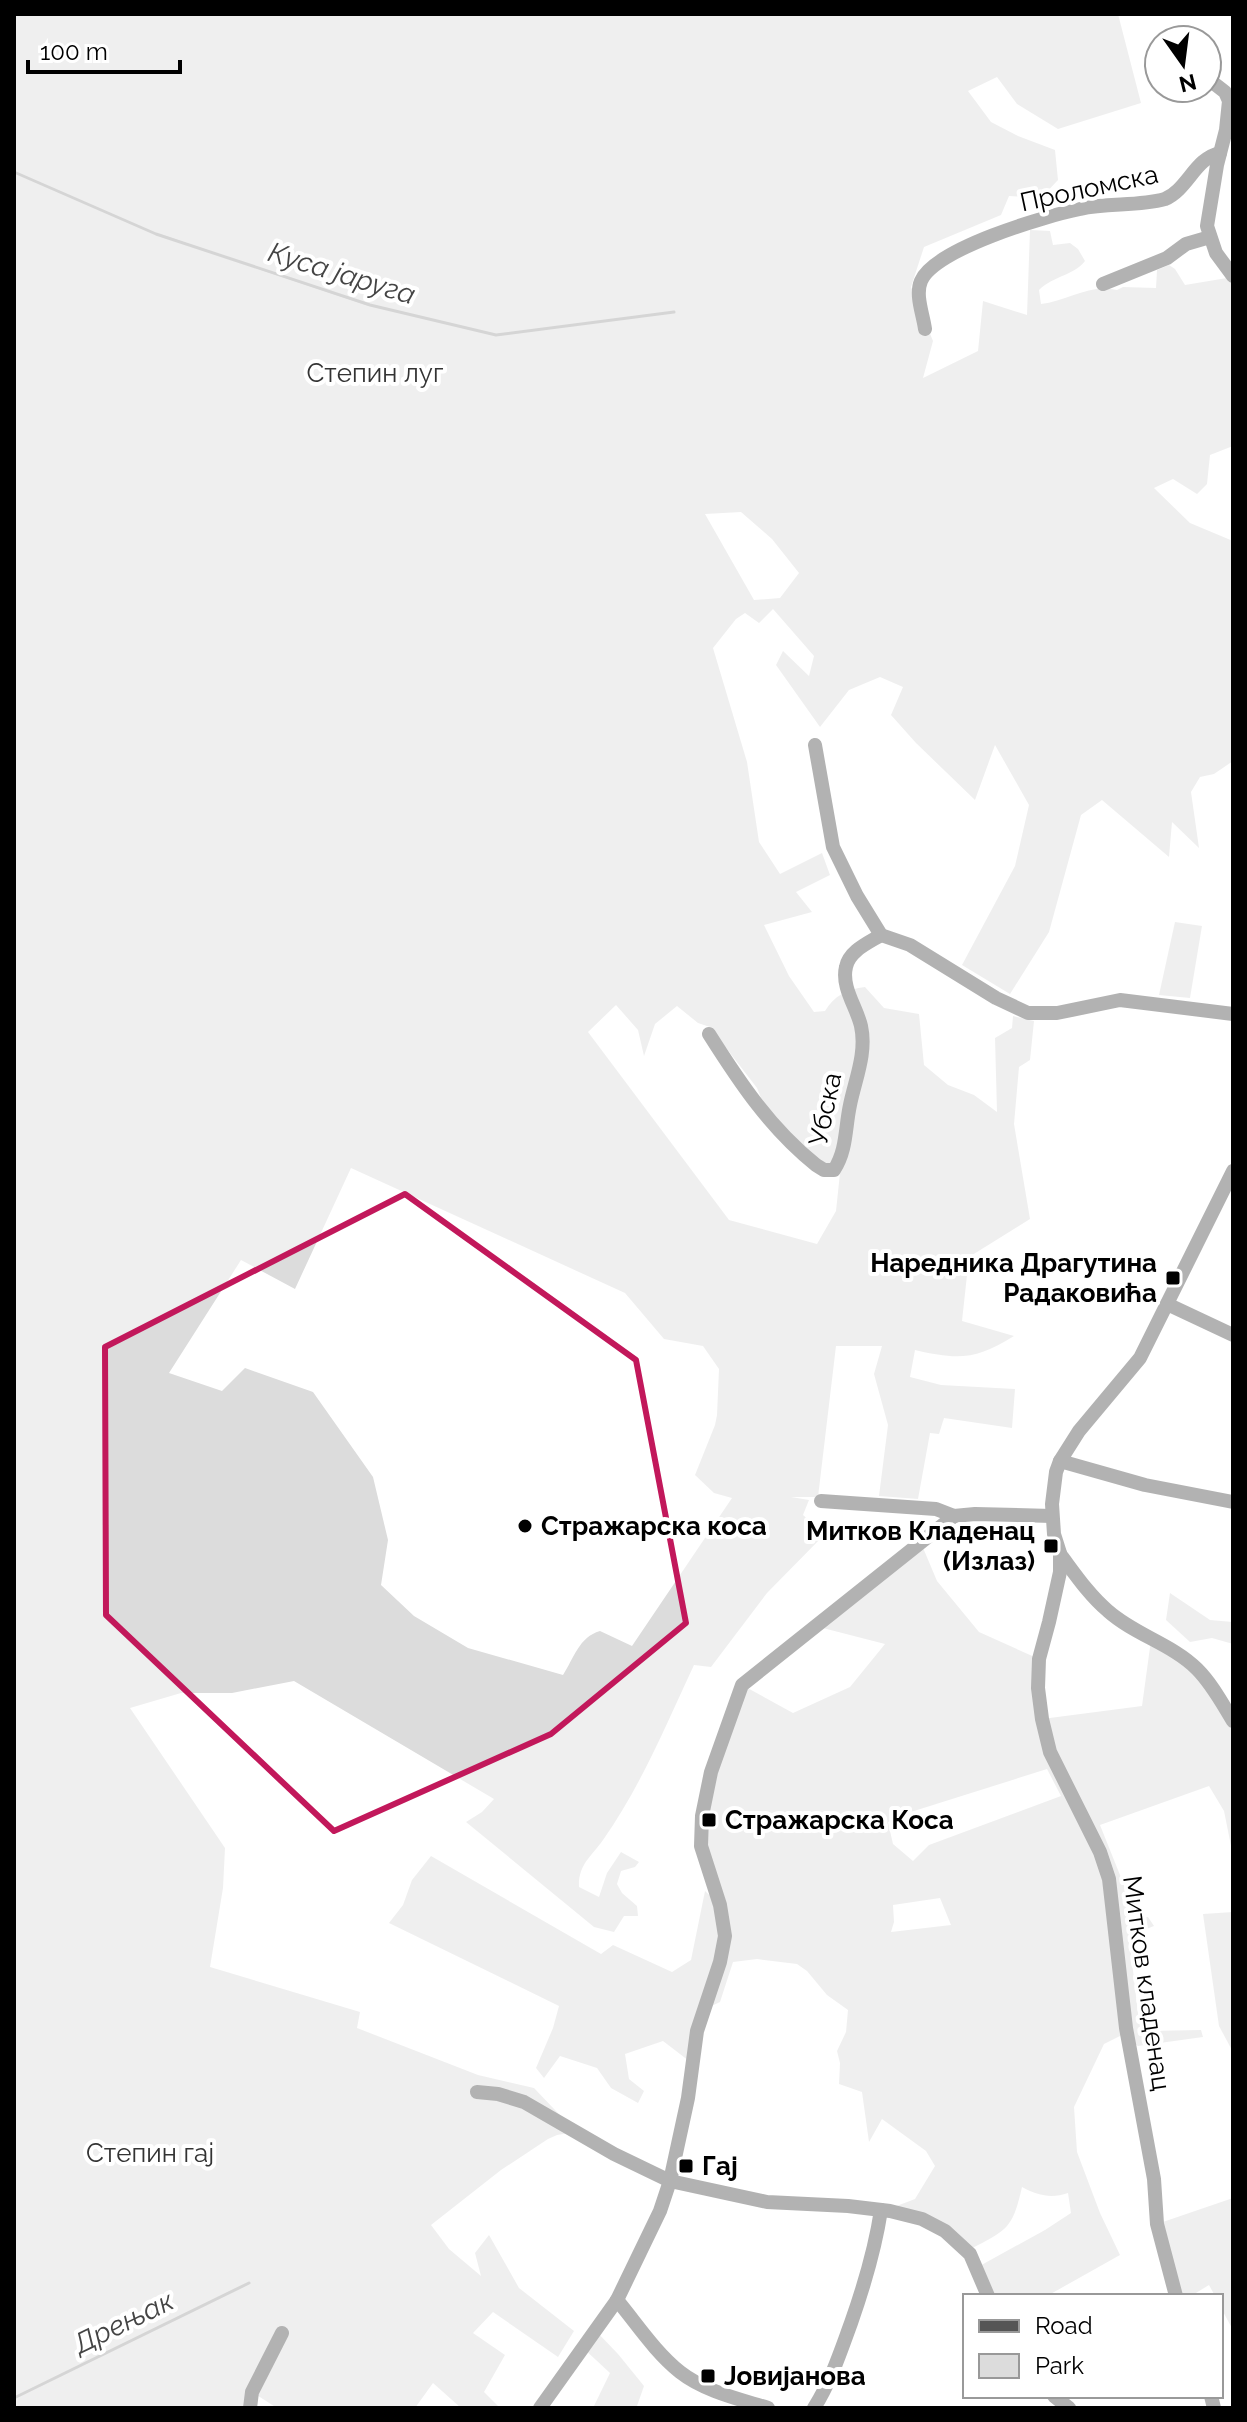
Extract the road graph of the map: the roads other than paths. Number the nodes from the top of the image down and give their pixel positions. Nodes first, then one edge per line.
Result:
1 (1223, 90) edge
2 (1220, 153) junction
3 (1210, 237) junction
4 (1233, 276) edge
5 (1103, 284) dead end
6 (925, 329) dead end
7 (815, 745) dead end
8 (881, 935) junction
9 (1233, 1014) edge
10 (709, 1034) dead end
11 (1233, 1171) edge
12 (1167, 1304) junction
13 (1233, 1335) edge
14 (1060, 1461) junction
15 (821, 1501) dead end
16 (1233, 1502) edge
17 (954, 1516) junction
18 (1052, 1516) junction
19 (1059, 1550) junction
20 (1233, 1721) edge
21 (477, 2092) dead end
22 (670, 2181) junction
23 (881, 2210) junction
24 (987, 2294) edge
25 (1175, 2294) edge
26 (617, 2300) junction
27 (282, 2333) dead end
28 (728, 2402) edge
29 (250, 2408) edge
30 (540, 2408) edge
31 (768, 2408) edge
32 (814, 2408) edge

1 - 2 street
2 - 3 street
2 - 6 street, Проломска
3 - 4 street
3 - 5 street
7 - 8 street
8 - 9 street
8 - 10 street, Убска
11 - 12 street
12 - 13 street
12 - 14 street
14 - 16 street
14 - 18 street
15 - 17 street
17 - 18 street
17 - 22 street
18 - 19 street
19 - 20 street
19 - 25 street, Митков кладенац
21 - 22 street
22 - 23 street
22 - 26 street
23 - 24 street
23 - 32 street
26 - 28 street
26 - 30 street
27 - 29 street
28 - 31 street

